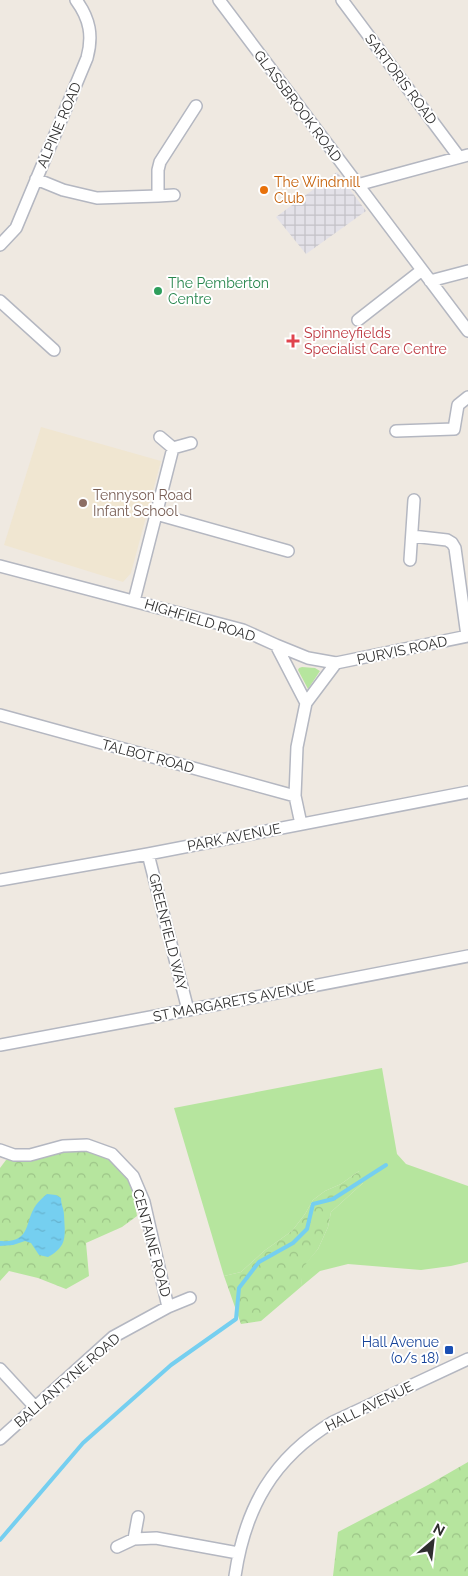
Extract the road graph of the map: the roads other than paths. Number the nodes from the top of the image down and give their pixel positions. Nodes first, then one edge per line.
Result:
1 (76, 0) edge
2 (219, 0) edge
3 (342, 0) edge
4 (196, 106) dead end
5 (464, 156) edge
6 (36, 179) junction
7 (357, 185) junction
8 (174, 195) dead end
9 (158, 196) junction
10 (0, 245) edge
11 (422, 270) junction
12 (468, 271) edge
13 (430, 281) junction
14 (0, 301) edge
15 (358, 320) dead end
16 (468, 331) edge
17 (54, 350) dead end
18 (468, 397) edge
19 (396, 431) dead end
20 (160, 437) dead end
21 (191, 443) dead end
22 (173, 448) junction
23 (414, 500) dead end
24 (156, 514) junction
25 (412, 536) junction
26 (288, 550) dead end
27 (410, 560) dead end
28 (0, 566) edge
29 (134, 601) junction
30 (468, 636) edge
31 (276, 645) junction
32 (336, 663) junction
33 (306, 703) junction
34 (0, 715) edge
35 (468, 792) edge
36 (295, 796) junction
37 (300, 824) junction
38 (148, 854) junction
39 (0, 880) edge
40 (468, 956) edge
41 (188, 1010) junction
42 (0, 1044) edge
43 (0, 1150) edge
44 (190, 1298) dead end
45 (168, 1307) junction
46 (468, 1358) edge
47 (0, 1369) edge
48 (35, 1407) junction
49 (0, 1438) edge
50 (138, 1517) dead end
51 (134, 1538) junction
52 (117, 1547) dead end
53 (238, 1553) junction
54 (235, 1576) edge

1 - 6 street, ALPINE ROAD
2 - 7 street, GLASSBROOK ROAD
3 - 5 street, SARTORIS ROAD
4 - 9 street
5 - 7 street
6 - 9 street
6 - 10 street, ALPINE ROAD
7 - 11 street, GLASSBROOK ROAD
8 - 9 street
11 - 13 street, GLASSBROOK ROAD
11 - 15 street
12 - 13 street
13 - 16 street, GLASSBROOK ROAD
14 - 17 street
18 - 19 street
20 - 22 street
21 - 22 street
22 - 24 street
23 - 25 street
24 - 26 street
24 - 29 street
25 - 27 street
25 - 30 street
28 - 29 street, HIGHFIELD ROAD
29 - 31 street, HIGHFIELD ROAD
30 - 32 street, PURVIS ROAD
31 - 32 street, PURVIS ROAD
31 - 33 street
32 - 33 street
33 - 36 street
34 - 36 street, TALBOT ROAD
35 - 37 street, PARK AVENUE
36 - 37 street
37 - 38 street, PARK AVENUE
38 - 39 street, PARK AVENUE
38 - 41 street, GREENFIELD WAY
40 - 41 street, ST MARGARETS AVENUE
41 - 42 street, ST MARGARETS AVENUE
43 - 45 street, CENTAINE ROAD
44 - 45 street, BALLANTYNE ROAD
45 - 48 street, BALLANTYNE ROAD
46 - 53 street, HALL AVENUE
47 - 48 street
48 - 49 street, BALLANTYNE ROAD
50 - 51 street
51 - 52 street
51 - 53 street
53 - 54 street, HALL AVENUE

